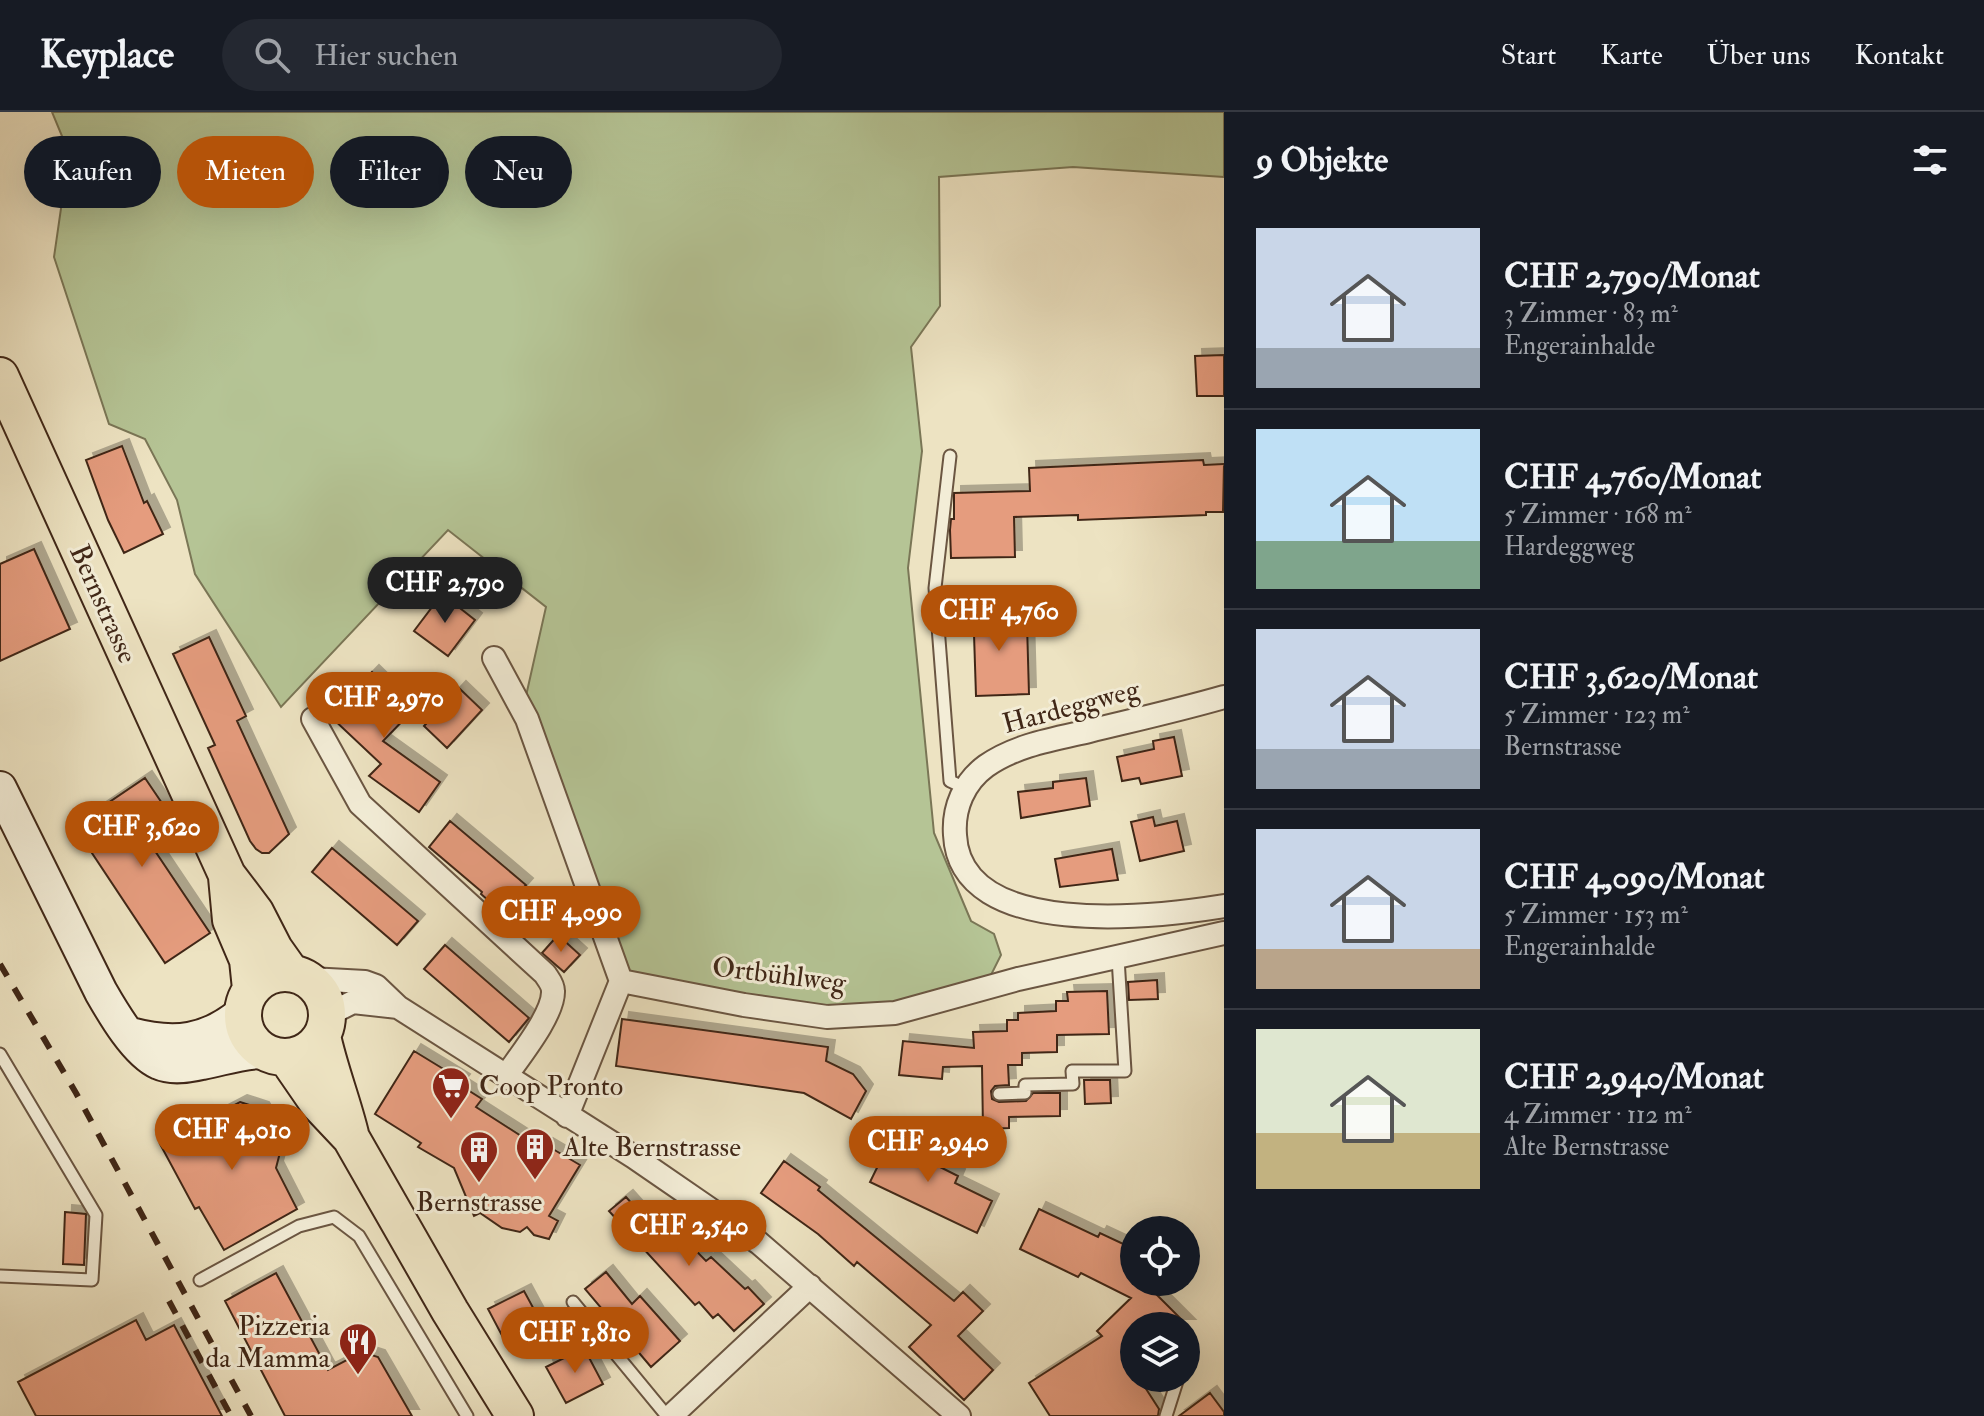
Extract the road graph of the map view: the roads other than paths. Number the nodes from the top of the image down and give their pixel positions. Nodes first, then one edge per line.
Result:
1 (0, 376) edge
2 (950, 456) dead end
3 (494, 658) dead end
4 (1224, 697) edge
5 (313, 719) dead end
6 (0, 788) edge
7 (965, 788) junction
8 (227, 875) junction
9 (1224, 906) edge
10 (1224, 933) edge
11 (1118, 958) junction
12 (301, 976) junction
13 (621, 981) junction
14 (247, 1000) junction
15 (398, 1007) junction
16 (325, 1025) junction
17 (130, 1034) junction
18 (0, 1054) edge
19 (275, 1055) junction
20 (506, 1076) junction
21 (999, 1094) dead end
22 (567, 1116) junction
23 (351, 1138) junction
24 (0, 1276) edge
25 (200, 1280) dead end
26 (810, 1286) junction
27 (573, 1302) dead end
28 (1174, 1392) edge
29 (467, 1416) edge
30 (515, 1416) edge
31 (669, 1416) edge
32 (959, 1416) edge
33 (1166, 1416) edge

1 - 8 main road, Bernstrasse
2 - 7 lane
3 - 13 street
4 - 7 street, Hardeggweg
5 - 20 street
6 - 17 main road
7 - 9 street
8 - 12 main road, Bernstrasse
8 - 14 main road, Bernstrasse
10 - 11 street, Ortbühlweg
11 - 13 street, Ortbühlweg
11 - 21 lane
12 - 14 main road
12 - 15 street
12 - 16 main road
13 - 22 street
14 - 17 main road
14 - 19 main road
15 - 16 street
15 - 20 street
16 - 19 main road
16 - 23 main road
17 - 19 main road
18 - 24 lane
19 - 23 main road
20 - 22 street
22 - 26 street
23 - 30 main road
25 - 29 lane
26 - 31 street
26 - 32 street
27 - 31 lane
28 - 33 lane

